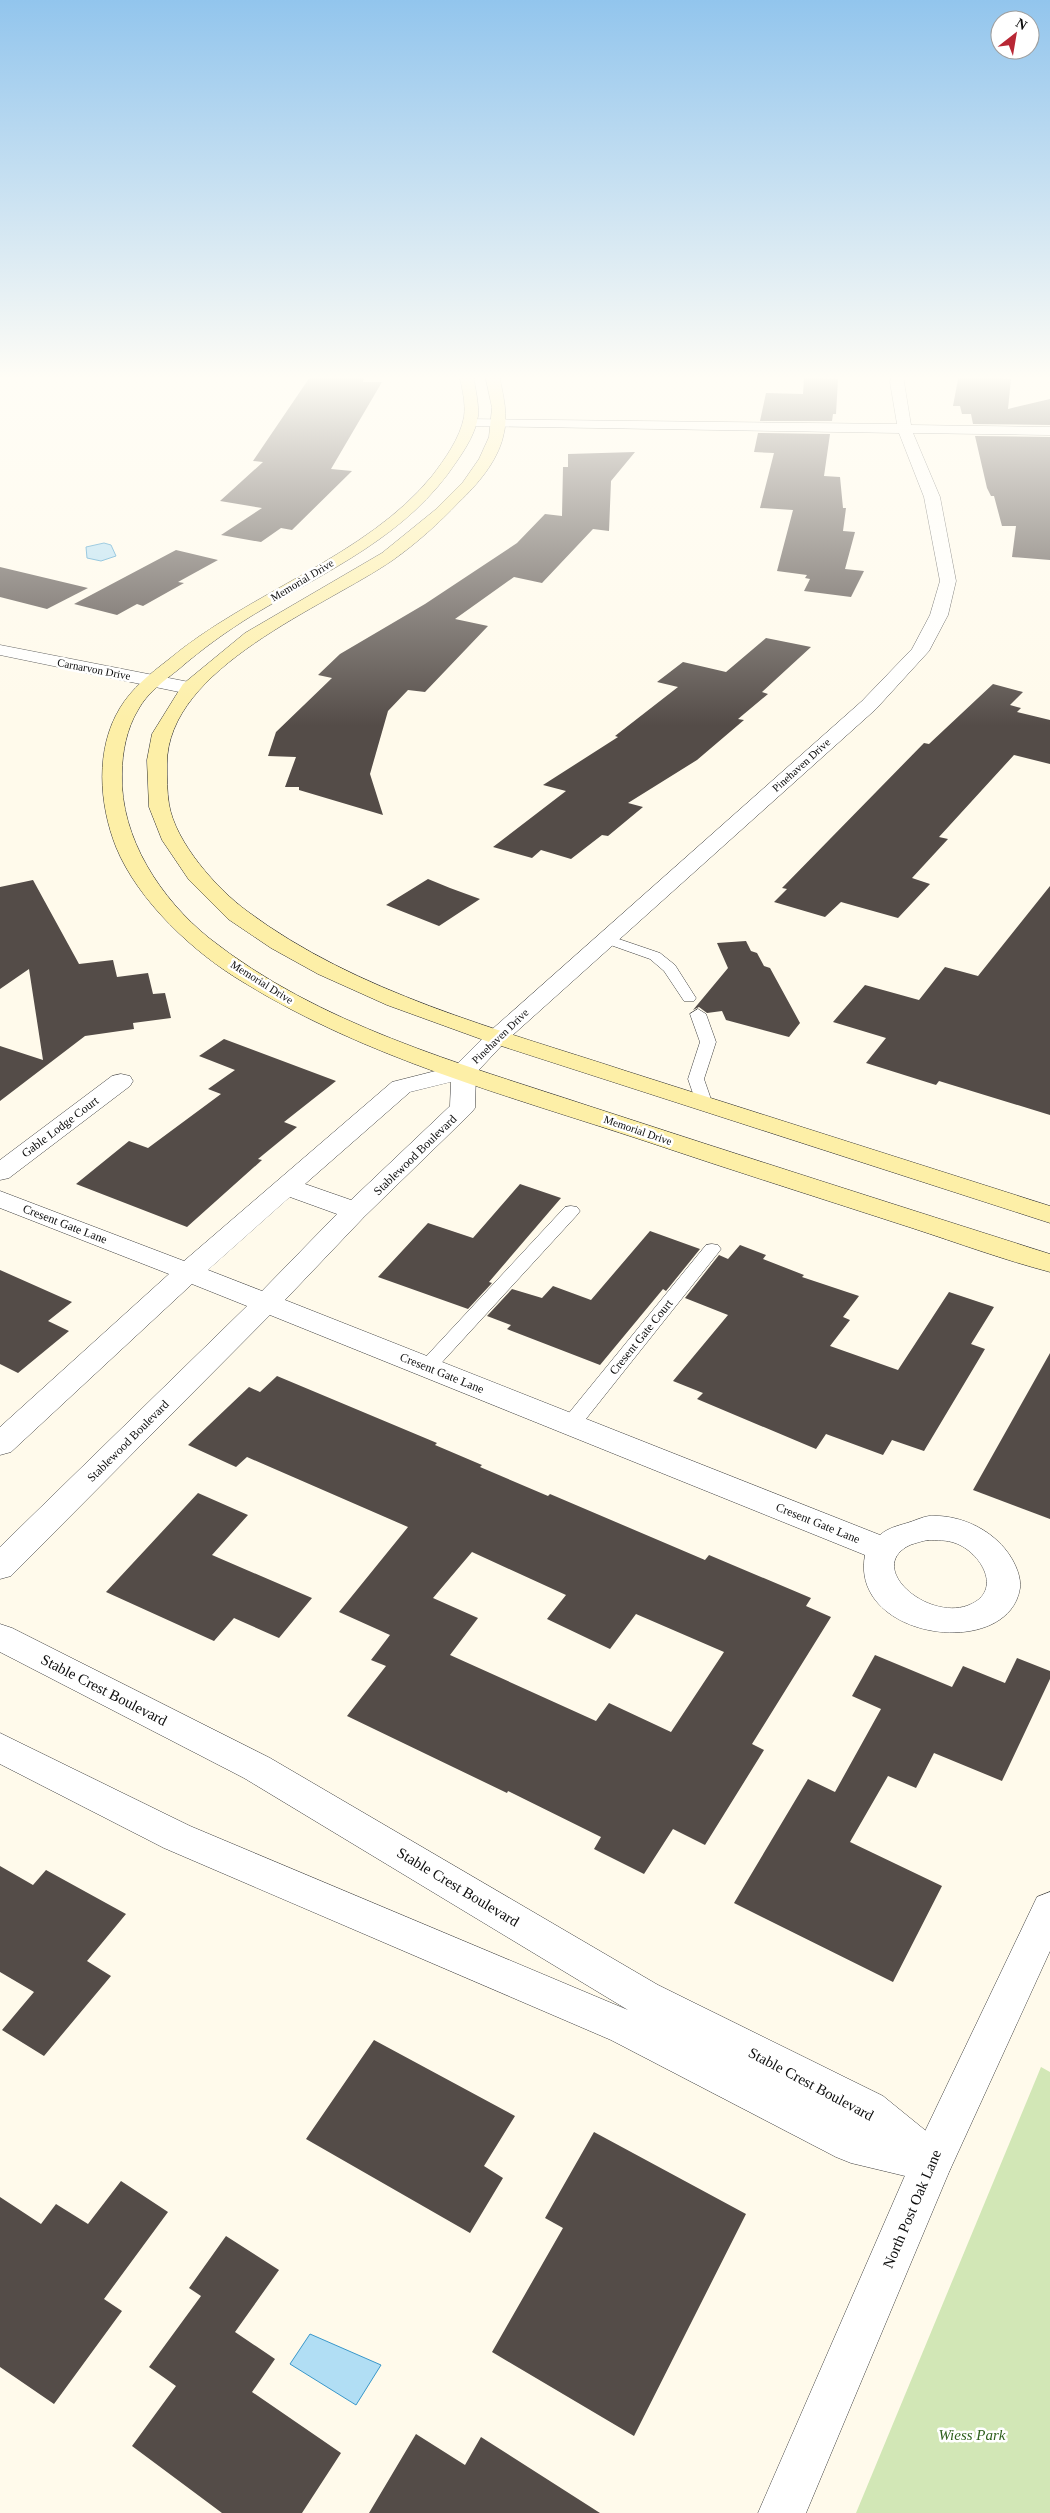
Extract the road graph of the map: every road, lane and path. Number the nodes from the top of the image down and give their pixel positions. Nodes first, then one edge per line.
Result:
1 (426, 491) edge
2 (462, 491) edge
3 (930, 491) edge
4 (409, 510) junction
5 (440, 514) junction
6 (0, 650) edge
7 (154, 680) junction
8 (189, 688) junction
9 (607, 939) junction
10 (689, 998) dead end
11 (698, 1014) dead end
12 (497, 1037) junction
13 (464, 1071) junction
14 (121, 1081) dead end
15 (705, 1105) junction
16 (0, 1172) edge
17 (288, 1187) junction
18 (0, 1199) edge
19 (355, 1211) junction
20 (571, 1211) dead end
21 (1050, 1215) edge
22 (932, 1226) junction
23 (712, 1249) dead end
24 (1050, 1252) edge
25 (1050, 1263) edge
26 (188, 1272) junction
27 (266, 1304) junction
28 (427, 1367) junction
29 (571, 1424) junction
30 (0, 1444) edge
31 (883, 1549) dead end
32 (0, 1567) edge
33 (0, 1637) edge
34 (0, 1747) edge
35 (1050, 1909) edge
36 (932, 2162) junction
37 (782, 2513) edge

1 - 4 main road, Memorial Drive
2 - 5 main road, Memorial Drive
3 - 9 street, Pinehaven Drive
4 - 5 main road
4 - 7 main road, Memorial Drive
5 - 8 main road, Memorial Drive
6 - 7 street, Carnarvon Drive
7 - 8 street, Carnarvon Drive
7 - 13 main road, Memorial Drive
8 - 12 main road, Memorial Drive
9 - 10 lane
9 - 12 street, Pinehaven Drive
11 - 15 lane
12 - 13 street, Pinehaven Drive
12 - 15 main road, Memorial Drive
13 - 17 street
13 - 19 street, Stablewood Boulevard
13 - 22 main road, Memorial Drive
14 - 16 street, Gable Lodge Court
15 - 21 main road, Memorial Drive
17 - 19 street
17 - 26 street
18 - 26 street, Cresent Gate Lane
19 - 27 street, Stablewood Boulevard
20 - 28 lane
22 - 24 main road
22 - 25 main road, Memorial Drive
23 - 29 lane, Cresent Gate Court
26 - 27 street, Cresent Gate Lane
26 - 30 street
27 - 28 street, Cresent Gate Lane
27 - 32 street, Stablewood Boulevard
28 - 29 street, Cresent Gate Lane
29 - 31 street, Cresent Gate Lane
33 - 36 street, Stable Crest Boulevard
34 - 36 street
35 - 36 street, North Post Oak Lane
36 - 37 street, North Post Oak Lane

